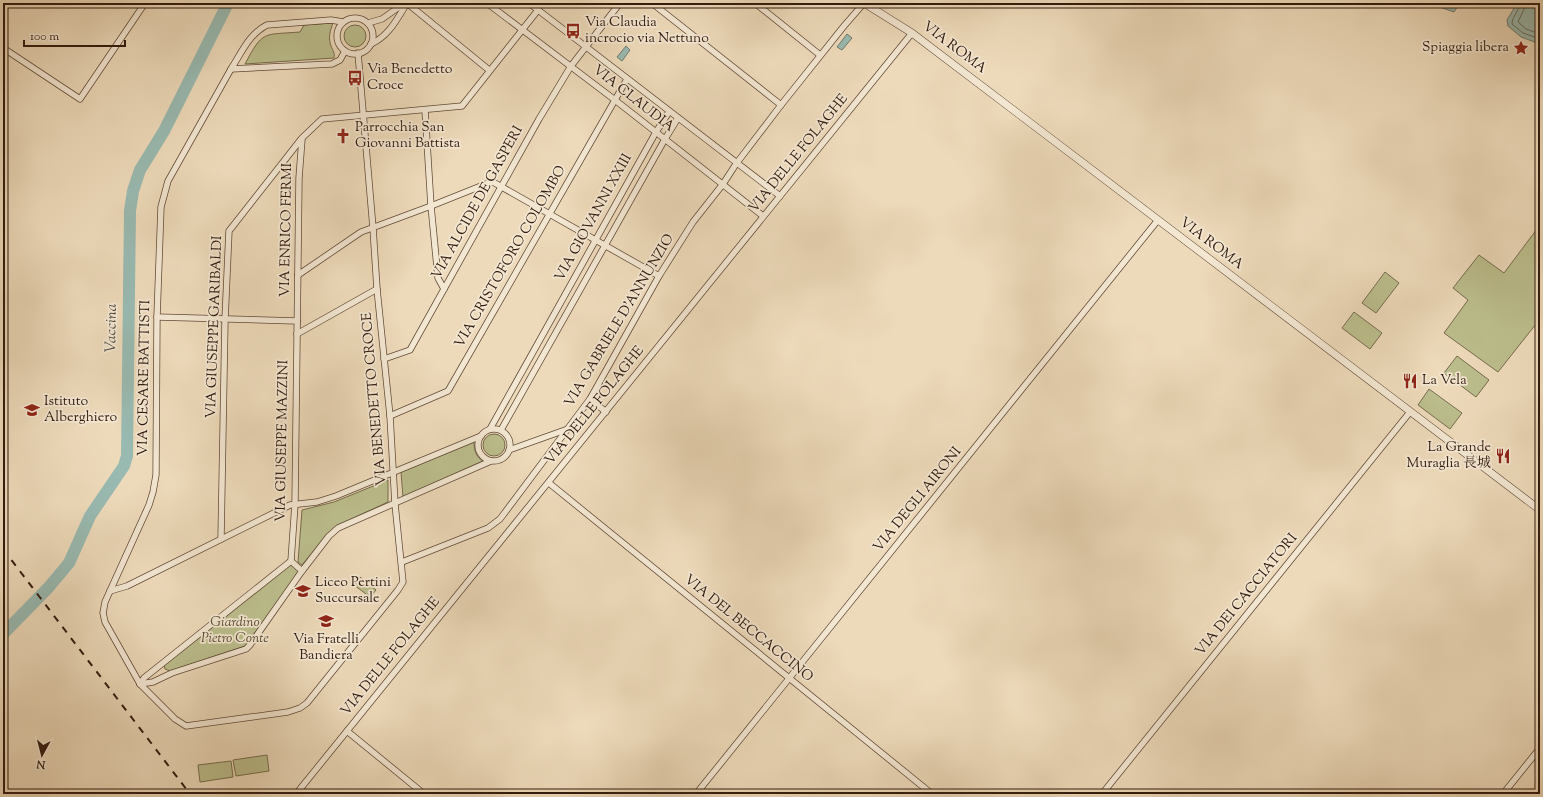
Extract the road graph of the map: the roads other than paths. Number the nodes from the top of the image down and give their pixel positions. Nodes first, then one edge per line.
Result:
1 (145, 3) edge
2 (487, 3) edge
3 (530, 3) edge
4 (620, 3) edge
5 (652, 3) edge
6 (755, 3) edge
7 (864, 3) edge
8 (406, 4) edge
9 (538, 10) junction
10 (343, 22) junction
11 (368, 23) junction
12 (522, 29) junction
13 (912, 33) junction
14 (371, 44) junction
15 (585, 46) junction
16 (3, 48) edge
17 (345, 51) junction
18 (358, 53) junction
19 (820, 55) junction
20 (571, 66) junction
21 (231, 69) junction
22 (490, 70) junction
23 (626, 79) junction
24 (615, 100) junction
25 (781, 105) junction
26 (425, 110) junction
27 (669, 112) junction
28 (363, 115) junction
29 (678, 118) junction
30 (656, 132) junction
31 (302, 138) junction
32 (665, 139) junction
33 (736, 164) junction
34 (723, 184) junction
35 (501, 187) junction
36 (780, 196) junction
37 (431, 206) junction
38 (550, 215) junction
39 (763, 216) junction
40 (1158, 220) junction
41 (373, 228) junction
42 (595, 240) junction
43 (605, 245) junction
44 (298, 275) junction
45 (659, 276) junction
46 (376, 288) junction
47 (444, 289) junction
48 (157, 317) junction
49 (225, 320) junction
50 (297, 321) junction
51 (297, 334) junction
52 (542, 336) junction
53 (551, 341) junction
54 (384, 360) junction
55 (590, 399) junction
56 (606, 412) junction
57 (1410, 412) junction
58 (390, 416) junction
59 (568, 428) junction
60 (490, 430) junction
61 (501, 430) junction
62 (480, 436) junction
63 (509, 450) junction
64 (491, 461) junction
65 (394, 472) junction
66 (549, 483) junction
67 (295, 504) junction
68 (395, 504) junction
69 (1540, 510) edge
70 (220, 539) junction
71 (291, 561) junction
72 (402, 562) junction
73 (302, 571) junction
74 (110, 590) junction
75 (790, 678) junction
76 (140, 684) junction
77 (347, 731) junction
78 (1540, 748) edge
79 (296, 794) edge
80 (424, 794) edge
81 (696, 794) edge
82 (932, 794) edge
83 (1102, 794) edge
84 (1503, 794) edge

1 - 16 street
2 - 12 street, VIA CLAUDIA
3 - 9 street, VIA CLAUDIA
4 - 15 street, VIA ALCIDE DE GASPERI
5 - 25 street
6 - 19 street
7 - 13 street, VIA ROMA
7 - 19 street, VIA GABRIELE D'ANNUNZIO
8 - 11 street
8 - 14 street
8 - 22 street
9 - 12 street, VIA GIUSEPPE GARIBALDI
9 - 15 street, VIA CLAUDIA
10 - 11 street
10 - 17 street
10 - 21 street, VIA CESARE BATTISTI
11 - 14 street
12 - 20 street, VIA CLAUDIA
12 - 22 street, VIA GIUSEPPE GARIBALDI
13 - 36 street, VIA DELLE FOLAGHE
13 - 40 street, VIA ROMA
14 - 18 street
15 - 20 street, VIA ALCIDE DE GASPERI
15 - 23 street, VIA CLAUDIA
17 - 18 street
17 - 21 street
18 - 28 street, VIA BENEDETTO CROCE
19 - 25 street, VIA GABRIELE D'ANNUNZIO
20 - 24 street, VIA CLAUDIA
20 - 35 street, VIA ALCIDE DE GASPERI
21 - 48 street, VIA CESARE BATTISTI
22 - 26 street, VIA GIUSEPPE GARIBALDI
23 - 24 street, VIA CRISTOFORO COLOMBO
23 - 27 street, VIA CLAUDIA
24 - 30 street, VIA CLAUDIA
24 - 38 street, VIA CRISTOFORO COLOMBO
25 - 33 street, VIA GABRIELE D'ANNUNZIO
26 - 28 street, VIA GIUSEPPE GARIBALDI
26 - 37 street
27 - 29 street, VIA CLAUDIA
27 - 30 street, VIA GIOVANNI XXIII
28 - 31 street, VIA GIUSEPPE GARIBALDI
28 - 41 street, VIA BENEDETTO CROCE
29 - 32 street, VIA GIOVANNI XXIII
29 - 33 street, VIA CLAUDIA
30 - 32 street, VIA CLAUDIA
30 - 42 street, VIA GIOVANNI XXIII
31 - 44 street, VIA ENRICO FERMI
31 - 49 street, VIA GIUSEPPE GARIBALDI
32 - 34 street, VIA CLAUDIA
32 - 43 street, VIA GIOVANNI XXIII
33 - 34 street, VIA GABRIELE D'ANNUNZIO
33 - 36 street, VIA CLAUDIA
34 - 39 street, VIA CLAUDIA
34 - 45 street, VIA GABRIELE D'ANNUNZIO
35 - 37 street
35 - 38 street
35 - 47 street, VIA ALCIDE DE GASPERI
36 - 39 street, VIA DELLE FOLAGHE
37 - 41 street
37 - 47 street
38 - 42 street
38 - 58 street, VIA CRISTOFORO COLOMBO
39 - 56 street, VIA DELLE FOLAGHE
40 - 57 street, VIA ROMA
40 - 75 street, VIA DEGLI AIRONI
41 - 44 street
41 - 46 street, VIA BENEDETTO CROCE
42 - 43 street
42 - 52 street, VIA GIOVANNI XXIII
43 - 45 street
43 - 53 street, VIA GIOVANNI XXIII
44 - 50 street, VIA ENRICO FERMI
45 - 55 street, VIA GABRIELE D'ANNUNZIO
46 - 51 street
46 - 54 street, VIA BENEDETTO CROCE
47 - 54 street, VIA ALCIDE DE GASPERI
48 - 49 street
48 - 74 street, VIA CESARE BATTISTI
49 - 50 street
49 - 70 street, VIA GIUSEPPE GARIBALDI
50 - 51 street, VIA GIUSEPPE MAZZINI
51 - 67 street, VIA GIUSEPPE MAZZINI
52 - 53 street
52 - 60 street, VIA GIOVANNI XXIII
53 - 61 street, VIA GIOVANNI XXIII
54 - 58 street, VIA BENEDETTO CROCE
55 - 56 street
55 - 59 street, VIA GABRIELE D'ANNUNZIO
56 - 66 street, VIA DELLE FOLAGHE
57 - 69 street, VIA ROMA
57 - 83 street, VIA DEI CACCIATORI
58 - 65 street, VIA BENEDETTO CROCE
59 - 63 street
59 - 72 street, VIA GABRIELE D'ANNUNZIO
60 - 61 street
60 - 62 street
61 - 63 street
62 - 64 street
62 - 65 street
63 - 64 street
64 - 68 street
65 - 67 street
65 - 68 street, VIA BENEDETTO CROCE
66 - 75 street, VIA DEL BECCACCINO
66 - 77 street, VIA DELLE FOLAGHE
67 - 70 street
67 - 71 street, VIA GIUSEPPE MAZZINI
68 - 72 street
68 - 73 street
70 - 74 street
71 - 73 street
71 - 76 street
72 - 76 street
73 - 76 street
74 - 76 street, VIA CESARE BATTISTI
75 - 81 street, VIA DEGLI AIRONI
75 - 82 street, VIA DEL BECCACCINO
77 - 79 street, VIA DELLE FOLAGHE
77 - 80 street
78 - 84 street

